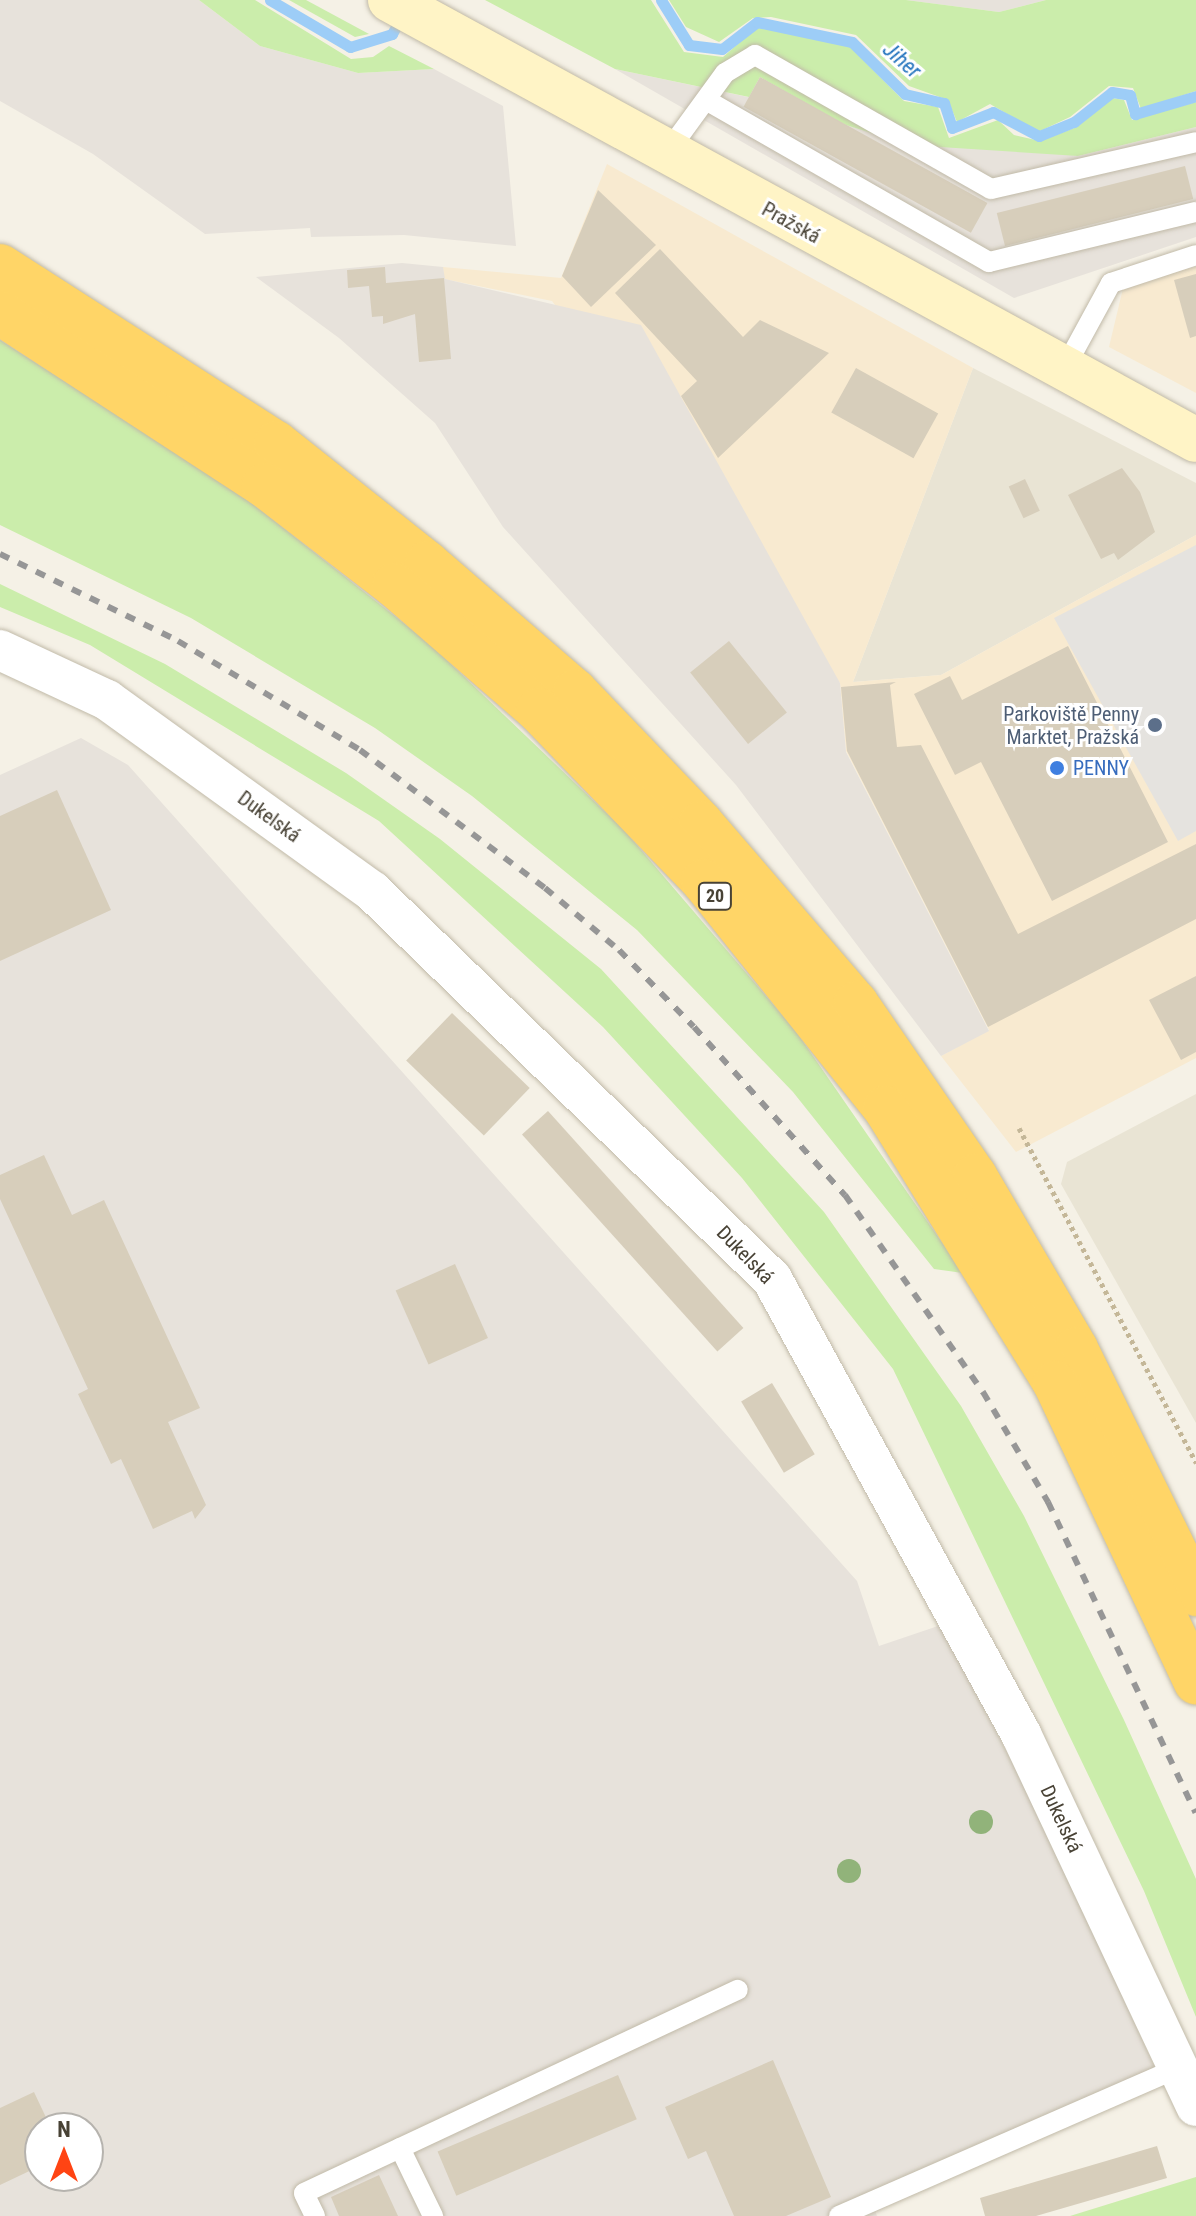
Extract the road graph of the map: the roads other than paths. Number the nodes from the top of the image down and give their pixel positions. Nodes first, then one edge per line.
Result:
1 (390, 0) edge
2 (706, 100) junction
3 (1196, 142) edge
4 (666, 154) junction
5 (1196, 212) edge
6 (1196, 255) edge
7 (0, 266) edge
8 (0, 313) edge
9 (1063, 371) junction
10 (1196, 440) edge
11 (0, 650) edge
12 (1196, 1594) edge
13 (1196, 1683) edge
14 (738, 1990) dead end
15 (1178, 2068) junction
16 (1196, 2106) edge
17 (400, 2148) junction
18 (315, 2216) edge
19 (433, 2216) edge
20 (839, 2216) edge

1 - 4 street, Pražská
2 - 3 lane
2 - 4 lane
2 - 5 lane
4 - 9 street, Pražská
6 - 9 lane
7 - 12 highway, 20
8 - 13 highway, 20
9 - 10 street, Pražská
11 - 15 street, Dukelská
14 - 17 lane
15 - 16 street, Dukelská
15 - 20 lane
17 - 18 lane
17 - 19 lane

